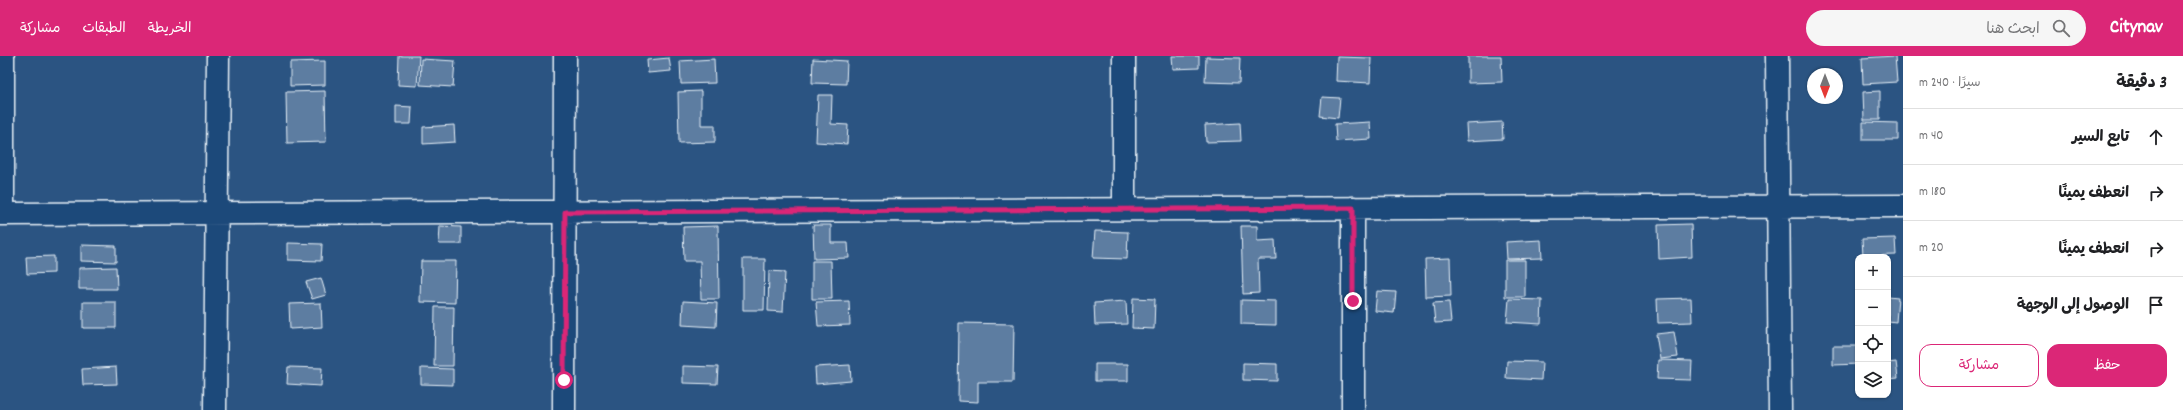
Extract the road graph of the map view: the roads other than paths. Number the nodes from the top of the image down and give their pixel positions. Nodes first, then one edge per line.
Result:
1 (3, 56) edge
2 (218, 56) edge
3 (565, 56) edge
4 (1124, 56) edge
5 (1777, 56) edge
6 (1778, 206) junction
7 (1903, 206) edge
8 (1353, 208) junction
9 (1124, 209) junction
10 (565, 212) junction
11 (217, 213) junction
12 (1, 214) edge
13 (215, 410) edge
14 (564, 410) edge
15 (1352, 410) edge
16 (1780, 410) edge

1 - 12 street
2 - 11 street
3 - 10 street
4 - 9 street
5 - 6 street
6 - 7 street
6 - 8 street
6 - 16 street
8 - 9 street
8 - 15 street
9 - 10 street
10 - 11 street
10 - 14 street
11 - 12 street
11 - 13 street

